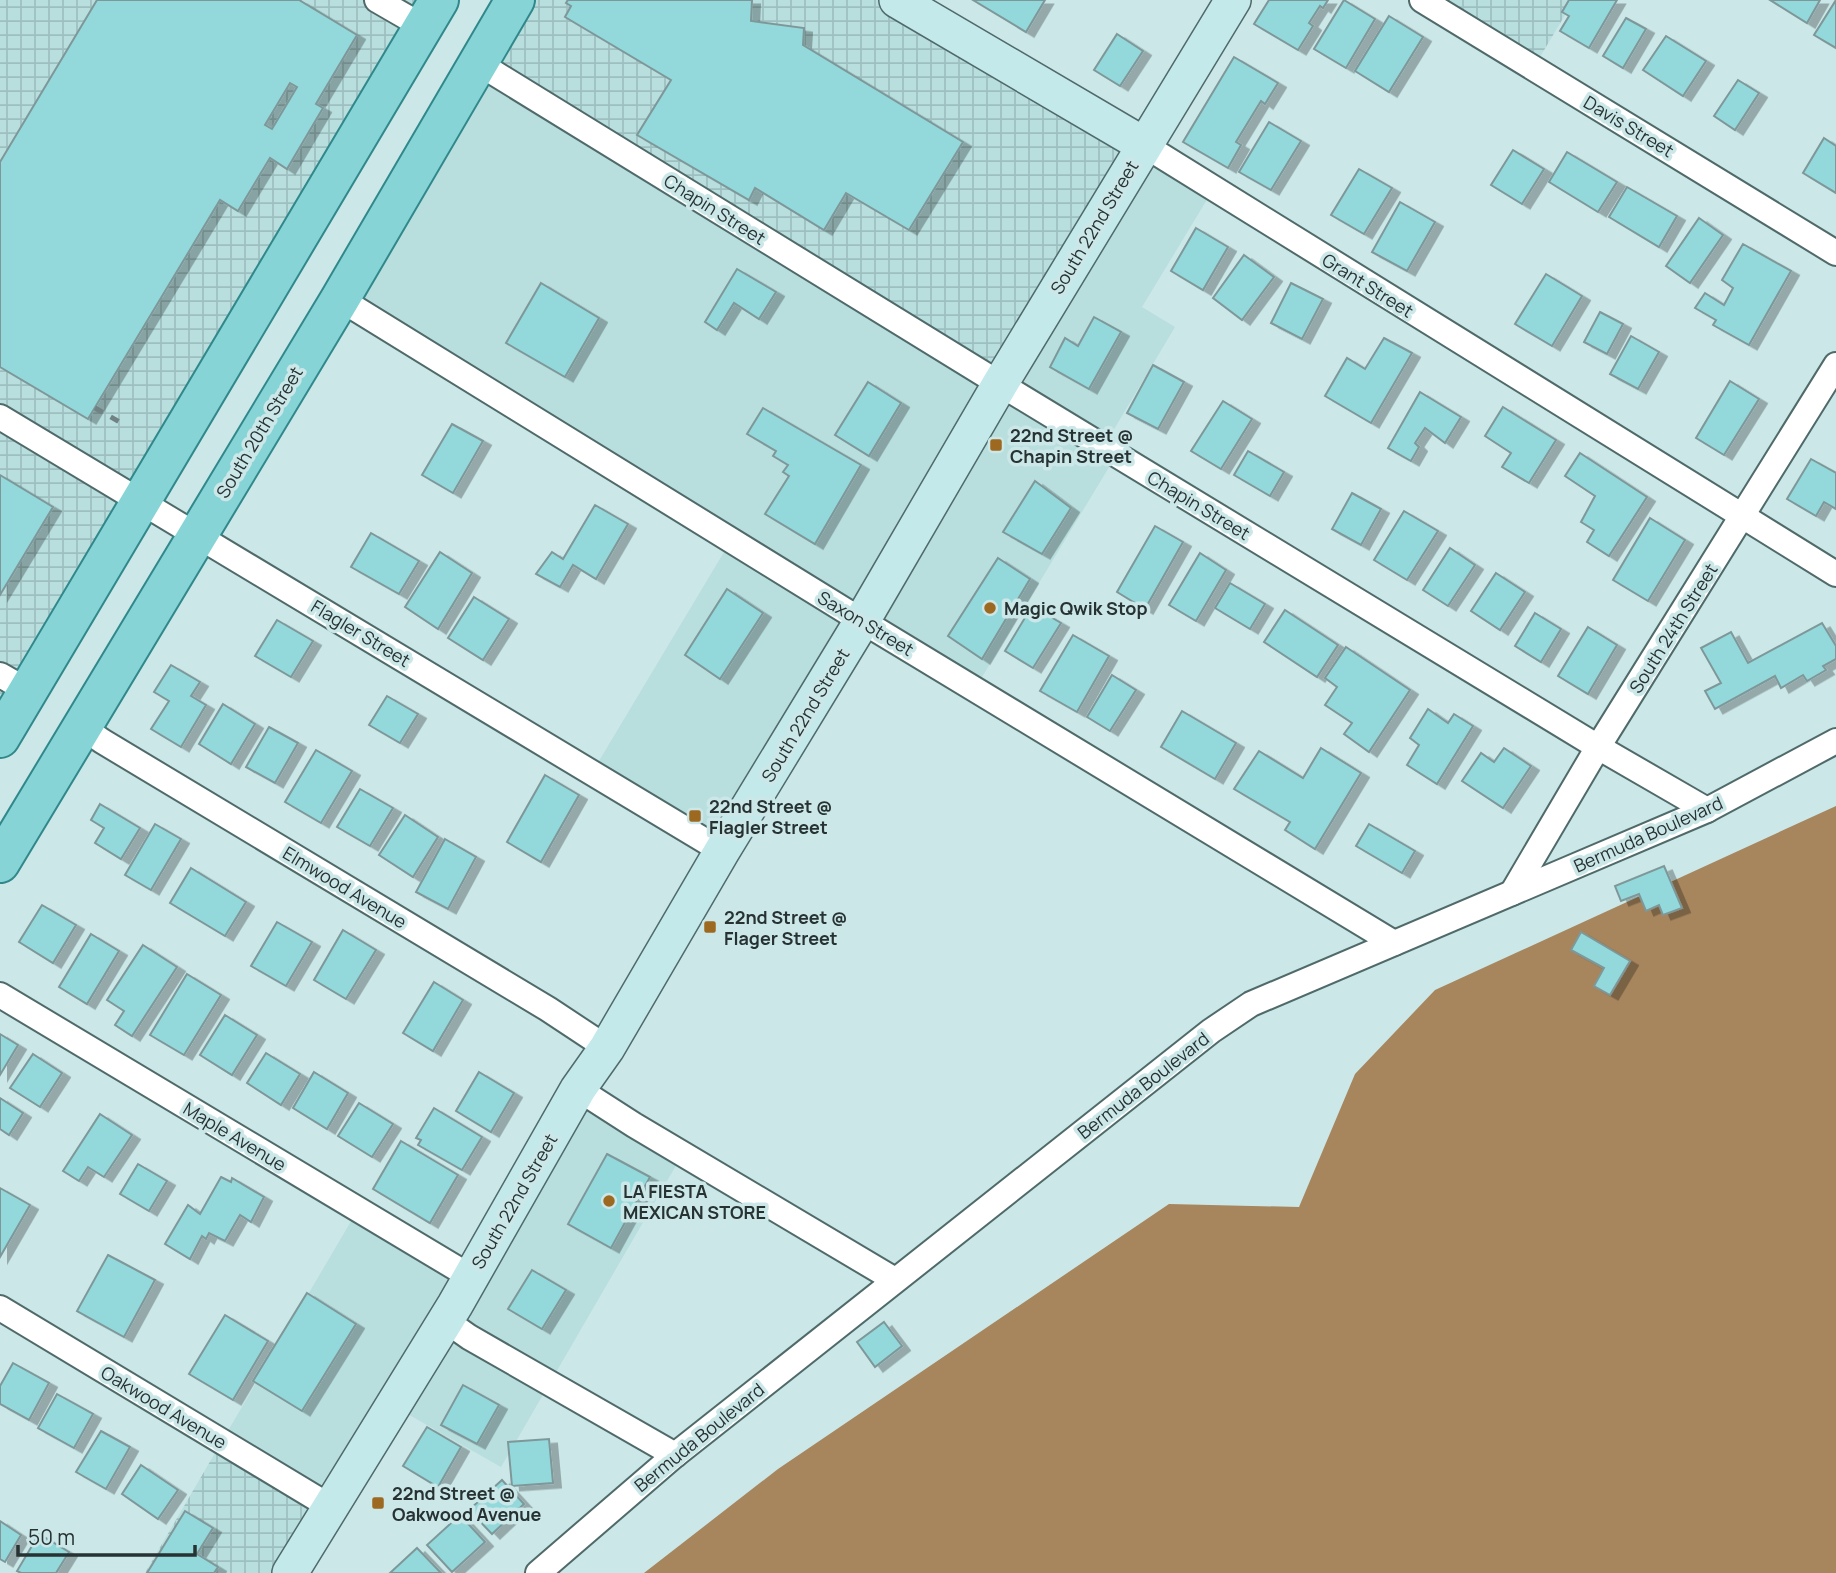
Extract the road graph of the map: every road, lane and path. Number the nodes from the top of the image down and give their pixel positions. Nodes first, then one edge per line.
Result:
1 (377, 0) edge
2 (515, 0) edge
3 (897, 0) edge
4 (1233, 0) edge
5 (1422, 0) edge
6 (430, 13) edge
7 (478, 63) junction
8 (1144, 145) junction
9 (1836, 253) edge
10 (340, 299) junction
11 (1836, 365) edge
12 (1000, 384) junction
13 (0, 416) edge
14 (142, 500) junction
15 (1743, 517) junction
16 (198, 534) junction
17 (1836, 574) edge
18 (862, 621) junction
19 (14, 683) edge
20 (82, 727) junction
21 (0, 738) edge
22 (1836, 741) edge
23 (1598, 747) junction
24 (1707, 810) junction
25 (722, 851) junction
26 (0, 863) edge
27 (1512, 893) junction
28 (1394, 943) junction
29 (0, 995) edge
30 (607, 1048) junction
31 (579, 1089) junction
32 (471, 1276) junction
33 (895, 1280) junction
34 (0, 1307) edge
35 (446, 1320) junction
36 (675, 1455) junction
37 (329, 1506) junction
38 (289, 1573) edge
39 (538, 1573) edge

1 - 6 street
2 - 7 main road, South 20th Street
3 - 8 street, Grant Street
4 - 8 street, South 22nd Street
5 - 9 street, Davis Street
6 - 14 main road
7 - 10 main road, South 20th Street
7 - 12 street, Chapin Street
8 - 12 street, South 22nd Street
8 - 15 street, Grant Street
10 - 16 main road, South 20th Street
10 - 18 street, Saxon Street
11 - 15 street, South 24th Street
12 - 18 street, South 22nd Street
12 - 23 street, Chapin Street
13 - 14 street, Flagler Street
14 - 16 street, Flagler Street
14 - 19 main road
15 - 17 street, Grant Street
15 - 23 street, South 24th Street
16 - 20 main road, South 20th Street
16 - 25 street, Flagler Street
18 - 25 street, South 22nd Street
18 - 28 street, Saxon Street
19 - 21 main road
20 - 26 main road, South 20th Street
20 - 30 street, Elmwood Avenue
22 - 24 street, Bermuda Boulevard
23 - 24 street, Chapin Street
23 - 27 street, South 24th Street
24 - 27 street, Bermuda Boulevard
25 - 30 street, South 22nd Street
27 - 28 street, Bermuda Boulevard
28 - 33 street, Bermuda Boulevard
29 - 32 street, Maple Avenue
30 - 31 street, South 22nd Street
31 - 32 street, South 22nd Street
31 - 33 street
32 - 35 street, South 22nd Street
33 - 36 street, Bermuda Boulevard
34 - 37 street, Oakwood Avenue
35 - 36 street
35 - 37 street, South 22nd Street
36 - 39 street, Bermuda Boulevard
37 - 38 street, South 22nd Street

